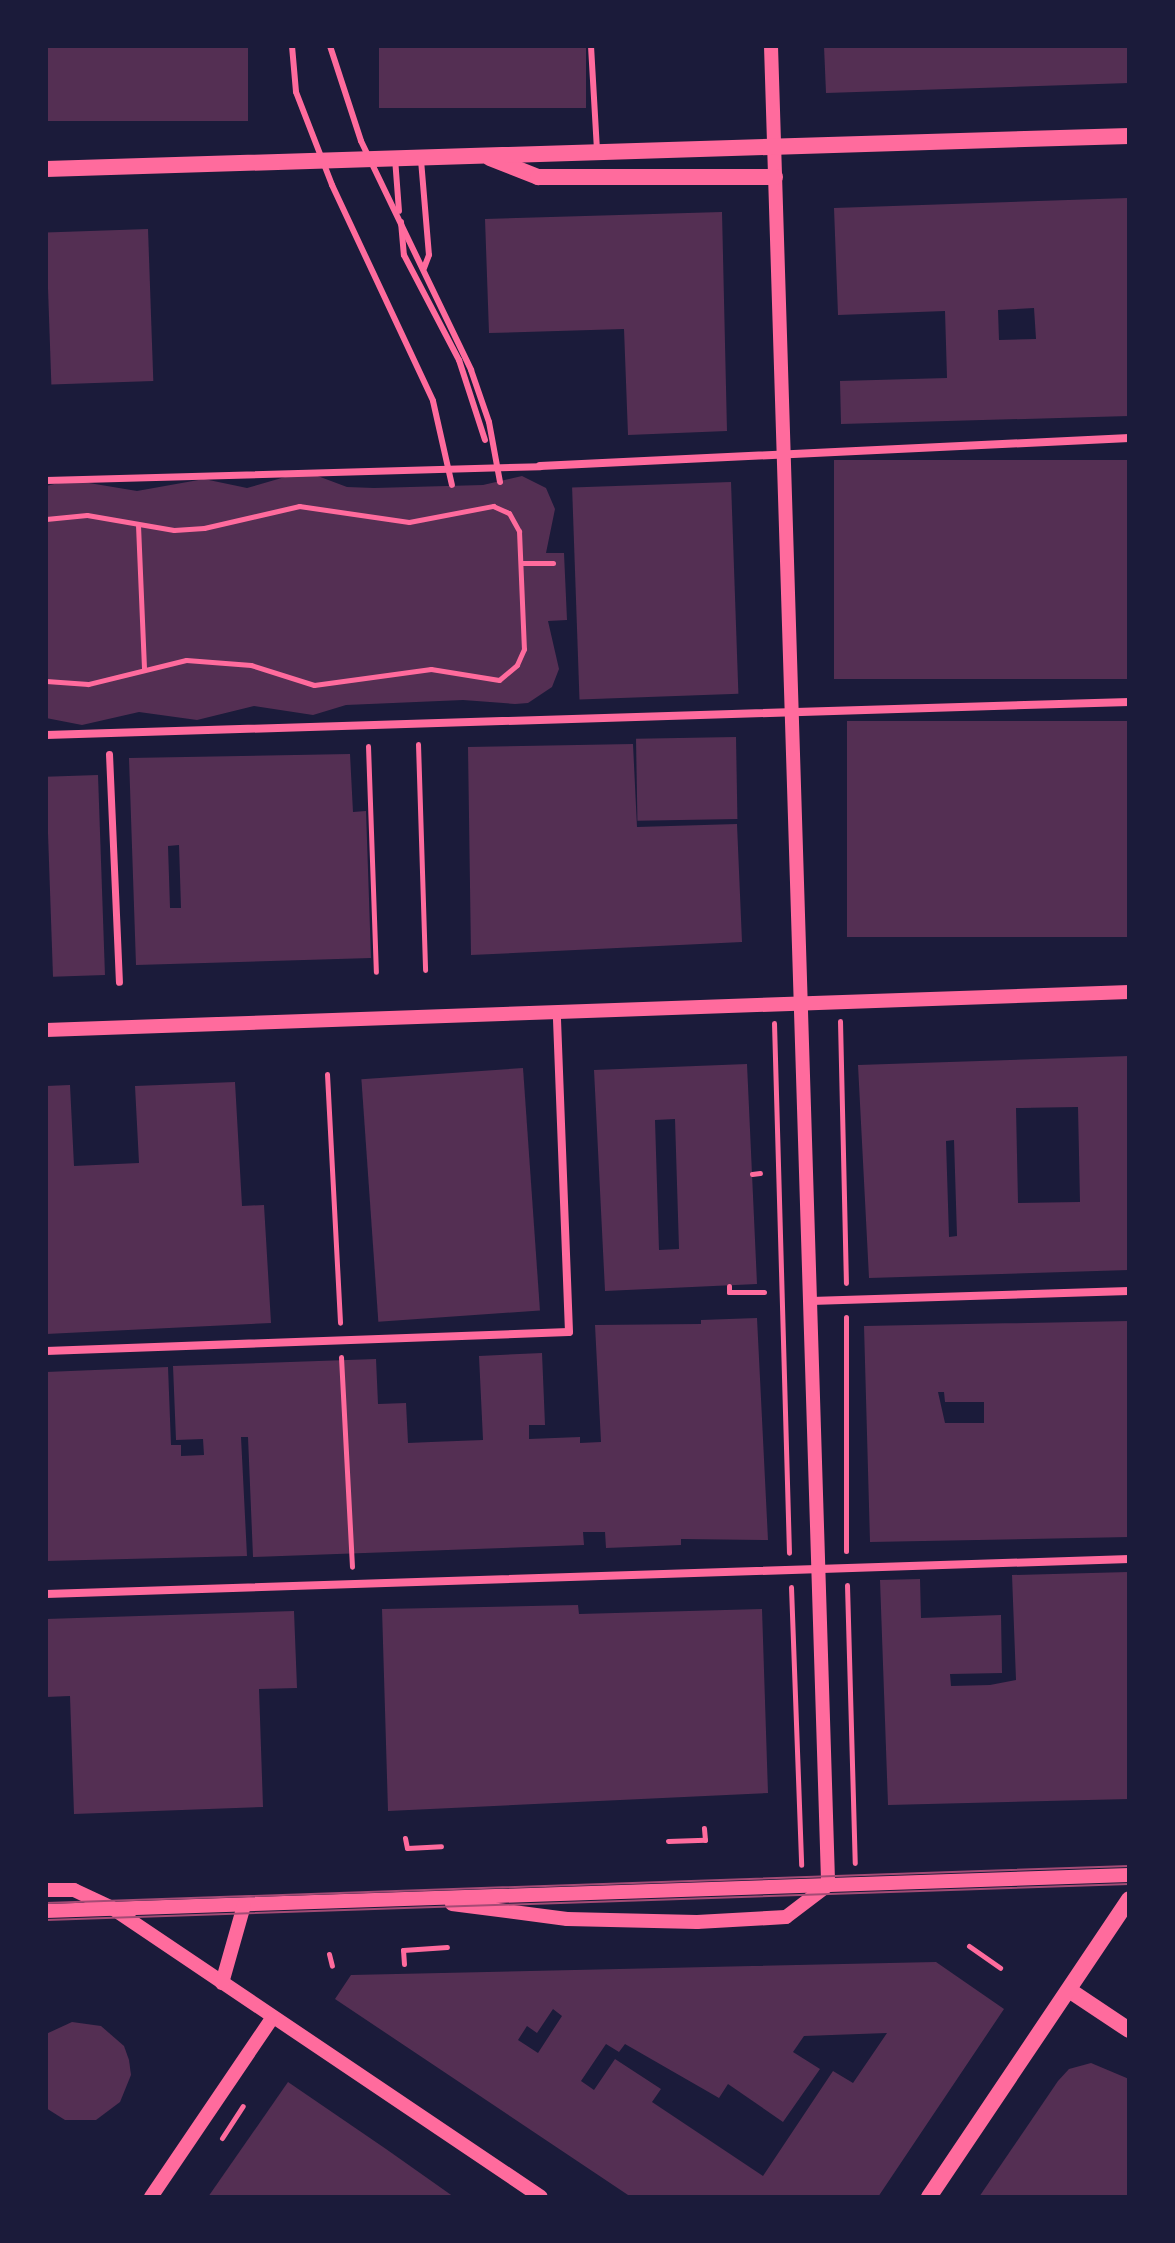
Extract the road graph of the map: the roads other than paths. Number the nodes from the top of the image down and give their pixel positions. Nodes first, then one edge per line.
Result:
1 (292, 46) edge
2 (330, 46) edge
3 (591, 46) edge
4 (771, 46) edge
5 (1129, 136) edge
6 (774, 146) junction
7 (597, 151) junction
8 (481, 155) junction
9 (420, 156) junction
10 (395, 157) junction
11 (46, 169) edge
12 (775, 177) junction
13 (420, 279) junction
14 (1129, 438) edge
15 (485, 440) dead end
16 (784, 457) junction
17 (540, 466) joint
18 (46, 480) edge
19 (500, 482) dead end
20 (452, 485) dead end
21 (1129, 702) edge
22 (792, 713) junction
23 (46, 735) edge
24 (109, 754) dead end
25 (119, 982) dead end
26 (1129, 992) edge
27 (802, 1005) junction
28 (557, 1013) junction
29 (46, 1030) edge
30 (1129, 1291) edge
31 (811, 1301) junction
32 (46, 1351) edge
33 (1129, 1559) edge
34 (819, 1568) junction
35 (46, 1594) edge
36 (1129, 1875) edge
37 (828, 1885) junction
38 (46, 1890) edge
39 (408, 1899) junction
40 (1129, 1899) edge
41 (244, 1905) junction
42 (112, 1908) junction
43 (46, 1911) edge
44 (222, 1983) junction
45 (1069, 1990) junction
46 (273, 2017) junction
47 (1129, 2030) edge
48 (151, 2197) edge
49 (541, 2197) edge
50 (929, 2197) edge

1 - 20 lane
2 - 19 lane
3 - 7 lane
4 - 6 street
5 - 6 main road
6 - 7 main road
6 - 12 street
7 - 8 main road
8 - 9 main road
8 - 12 main road
9 - 10 main road
9 - 13 lane
10 - 11 main road
10 - 13 lane
12 - 16 street
13 - 15 lane
14 - 16 street
16 - 17 street
16 - 22 street
17 - 18 street
21 - 22 street
22 - 23 street
22 - 27 street
24 - 25 street
26 - 27 street
27 - 28 street
27 - 31 street
28 - 29 street
28 - 32 street
30 - 31 street
31 - 34 street
33 - 34 street
34 - 35 street
34 - 37 street
36 - 37 street
37 - 39 street
37 - 39 street
38 - 42 street
39 - 41 street
40 - 45 main road
41 - 42 street
41 - 44 street
42 - 43 street
42 - 44 street
44 - 46 street
45 - 47 main road
45 - 50 main road
46 - 48 street
46 - 49 street

